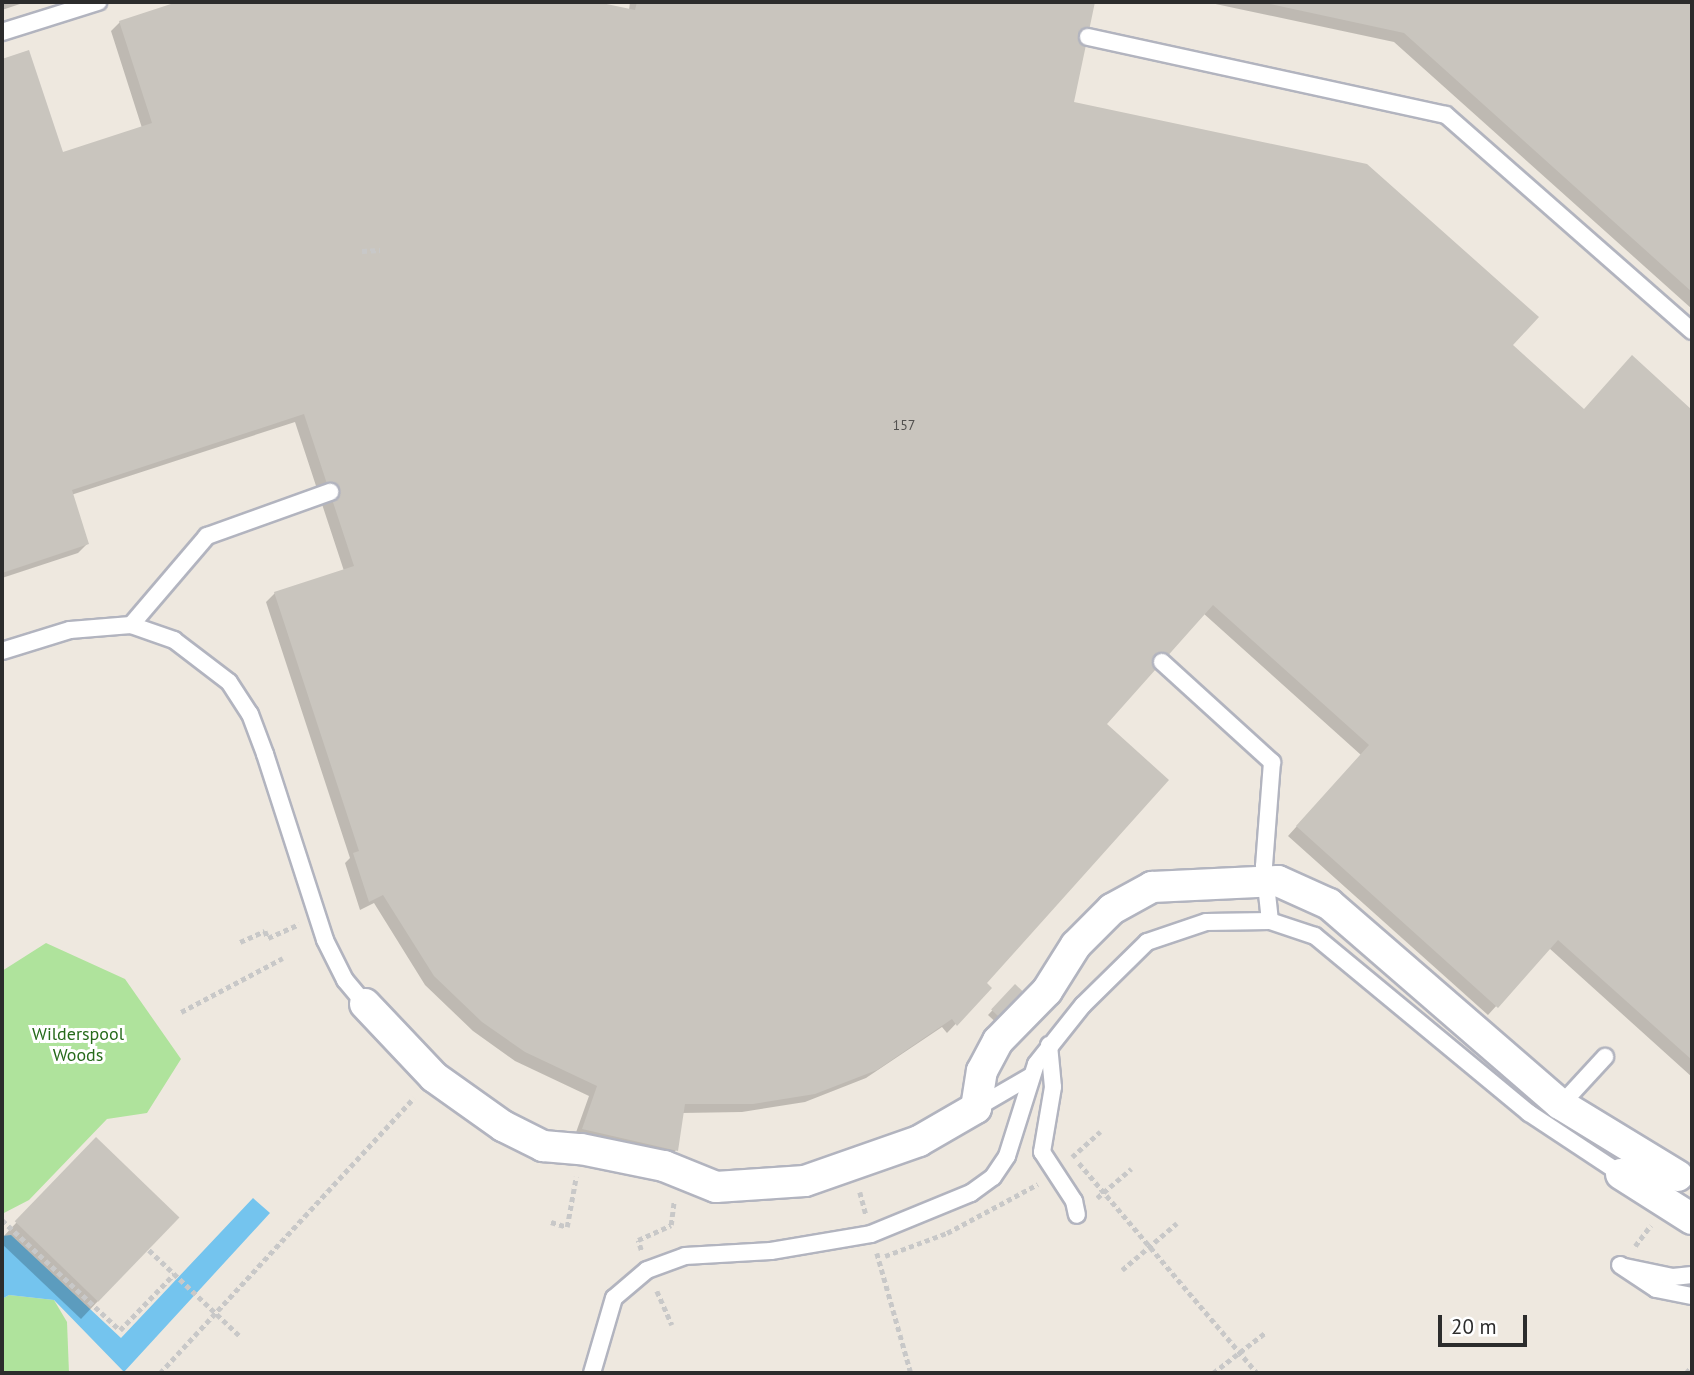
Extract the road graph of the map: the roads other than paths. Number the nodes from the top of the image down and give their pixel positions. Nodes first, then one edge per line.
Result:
1 (98, 2) edge
2 (2, 32) edge
3 (1088, 37) dead end
4 (1692, 331) edge
5 (330, 492) dead end
6 (131, 625) junction
7 (2, 651) edge
8 (1162, 662) dead end
9 (1264, 882) junction
10 (1270, 922) junction
11 (365, 1004) joint
12 (1049, 1045) junction
13 (1605, 1057) dead end
14 (1031, 1076) junction
15 (976, 1108) junction
16 (1553, 1115) junction
17 (1621, 1174) joint
18 (1678, 1177) dead end
19 (1077, 1215) road end
20 (1692, 1219) edge
21 (1692, 1275) edge
22 (1692, 1296) edge
23 (592, 1373) edge

1 - 2 lane
3 - 4 lane
5 - 6 lane
6 - 7 lane
6 - 11 lane
8 - 9 lane
9 - 10 lane
9 - 15 street
9 - 16 street
10 - 12 lane
10 - 16 lane
11 - 15 street
12 - 14 lane
12 - 19 lane
13 - 16 lane
14 - 15 lane
14 - 23 lane
16 - 17 lane
16 - 18 street
17 - 20 street
21 - 22 lane

